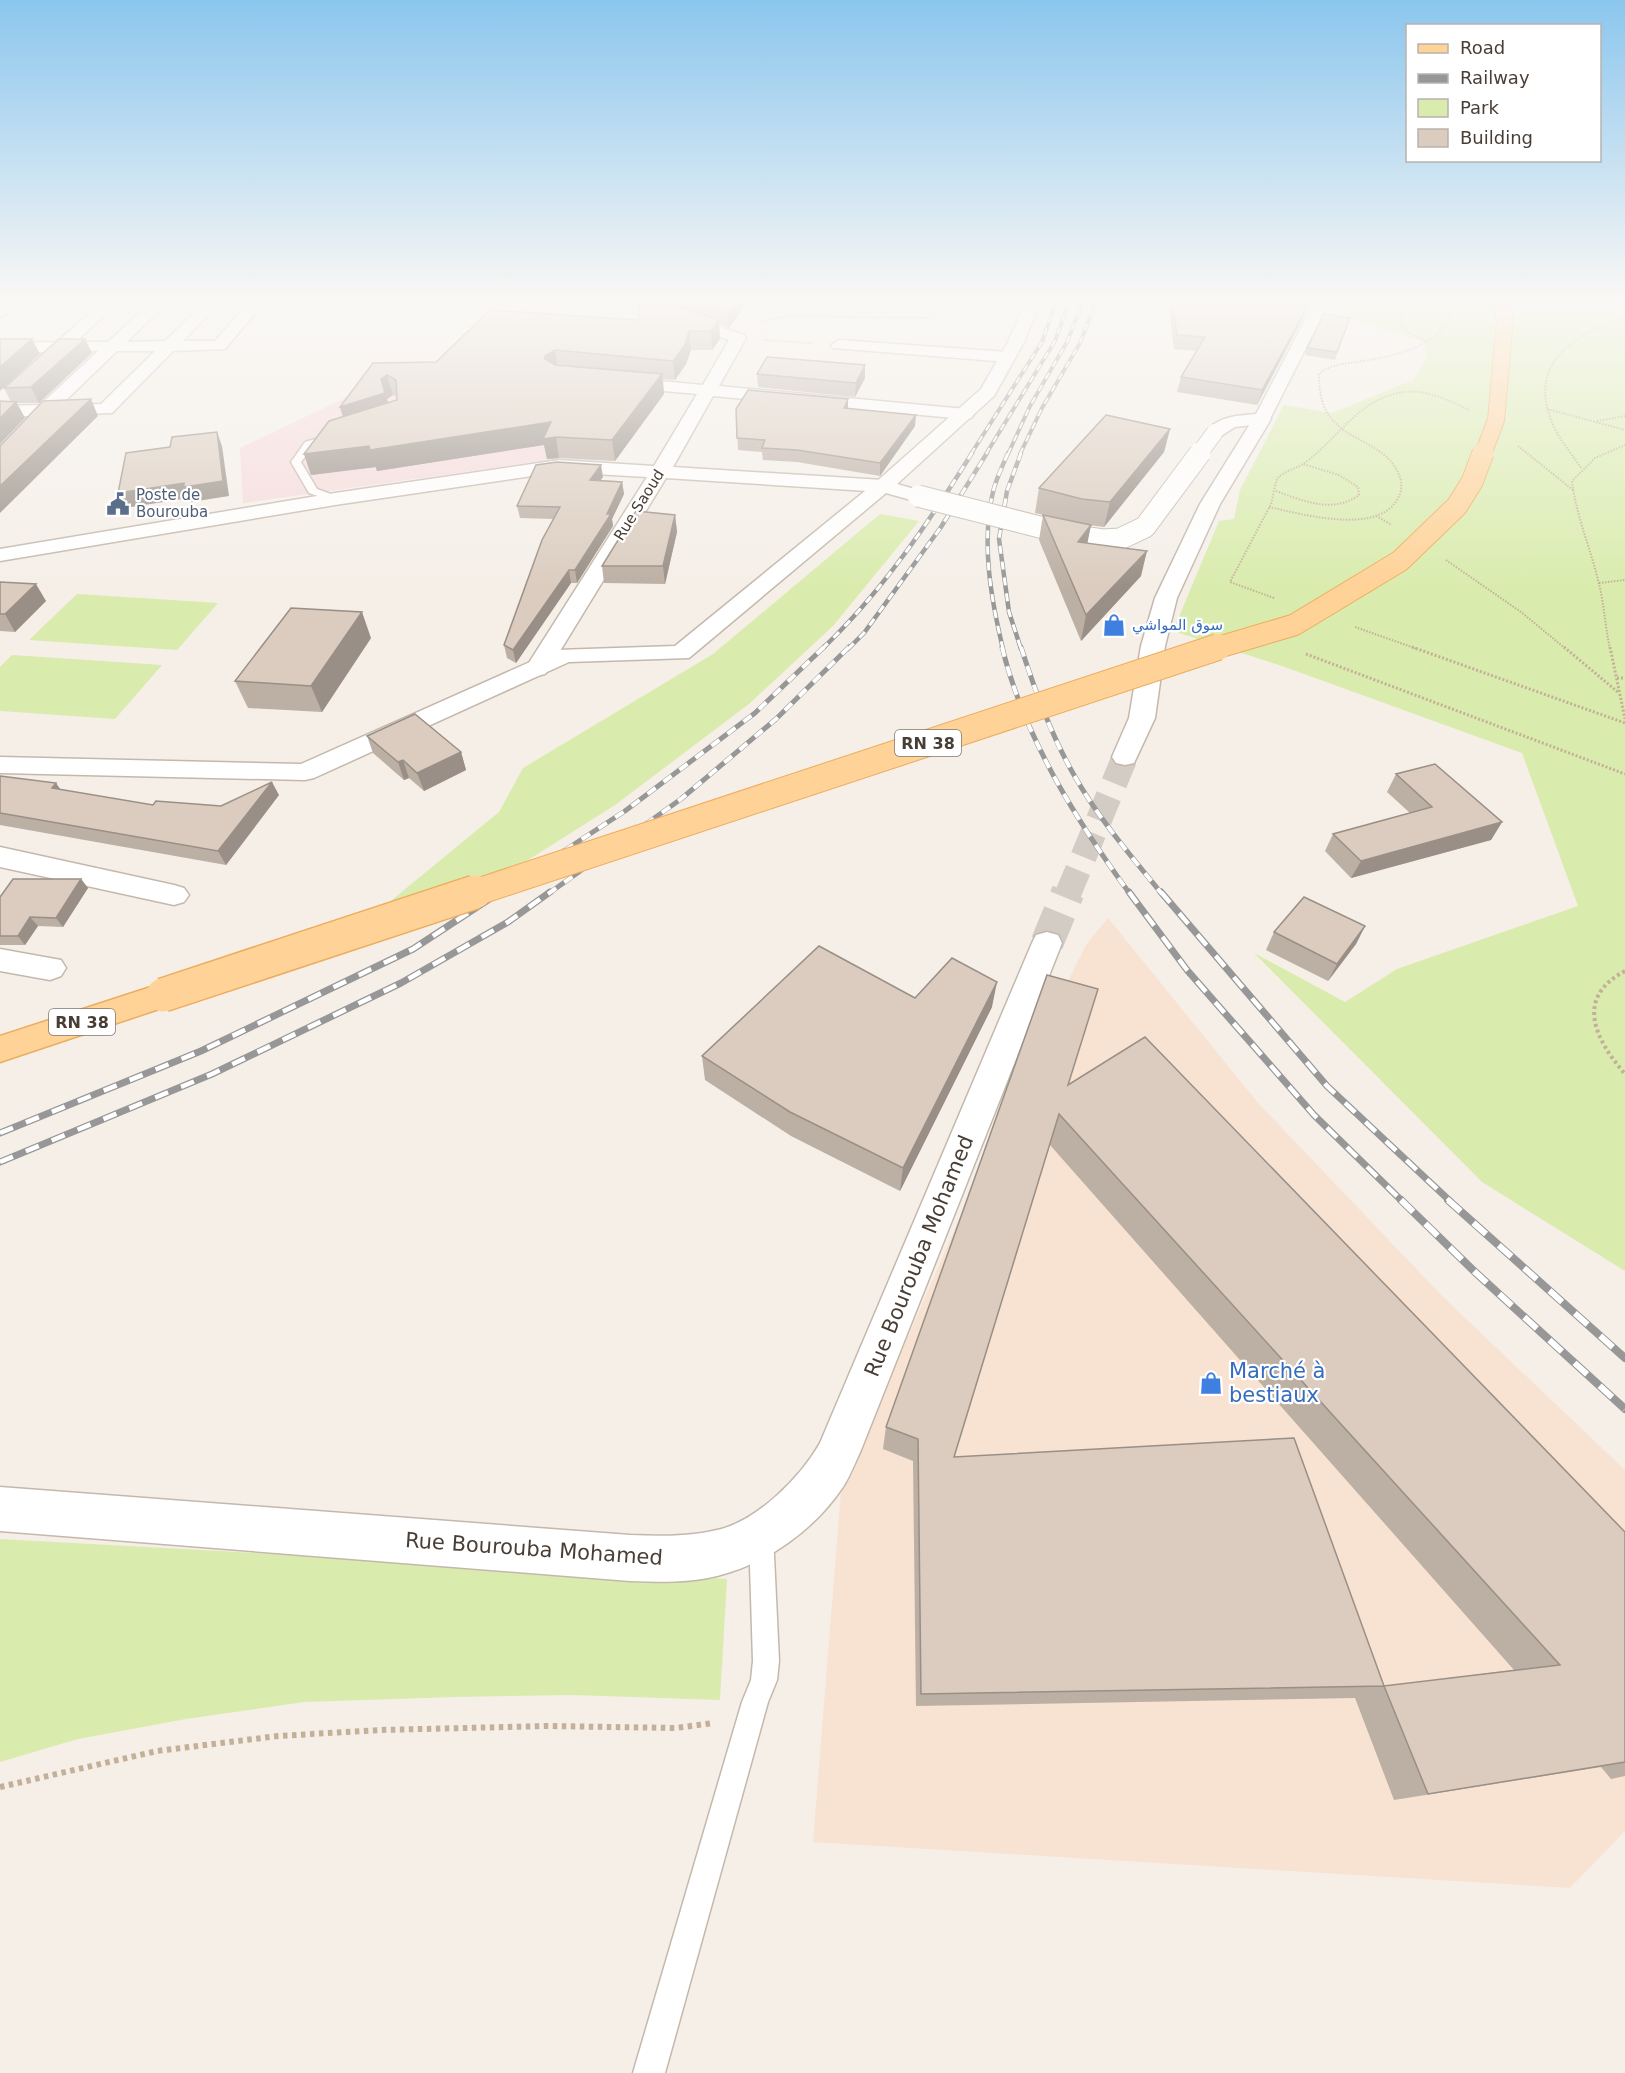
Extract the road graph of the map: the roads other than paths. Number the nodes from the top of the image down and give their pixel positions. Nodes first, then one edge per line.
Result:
1 (60, 396) edge
2 (119, 396) edge
3 (705, 396) edge
4 (761, 396) edge
5 (984, 396) edge
6 (1274, 396) edge
7 (1498, 396) edge
8 (45, 410) junction
9 (0, 411) edge
10 (965, 414) junction
11 (1262, 418) junction
12 (342, 434) edge
13 (0, 458) edge
14 (659, 472) junction
15 (883, 486) junction
16 (335, 499) junction
17 (0, 555) edge
18 (537, 669) junction
19 (1125, 757) tunnel mouth
20 (0, 765) edge
21 (0, 857) edge
22 (174, 895) dead end
23 (1047, 943) tunnel mouth
24 (0, 960) edge
25 (50, 968) dead end
26 (0, 1049) edge
27 (0, 1509) edge
28 (761, 1534) junction
29 (649, 2073) edge

1 - 8 street
2 - 8 street
3 - 14 street, Rue Saoud
4 - 10 street
5 - 10 street
6 - 11 street
7 - 26 main road, RN 38, bridge
8 - 9 street
8 - 13 street
10 - 15 street
11 - 15 street, bridge
11 - 19 street
12 - 16 lane
14 - 15 street
14 - 16 street
14 - 18 street, Rue Saoud
15 - 18 street
16 - 17 street
18 - 20 street
21 - 22 street
23 - 28 street, Rue Bourouba Mohamed
24 - 25 street
27 - 28 street, Rue Bourouba Mohamed
28 - 29 lane

